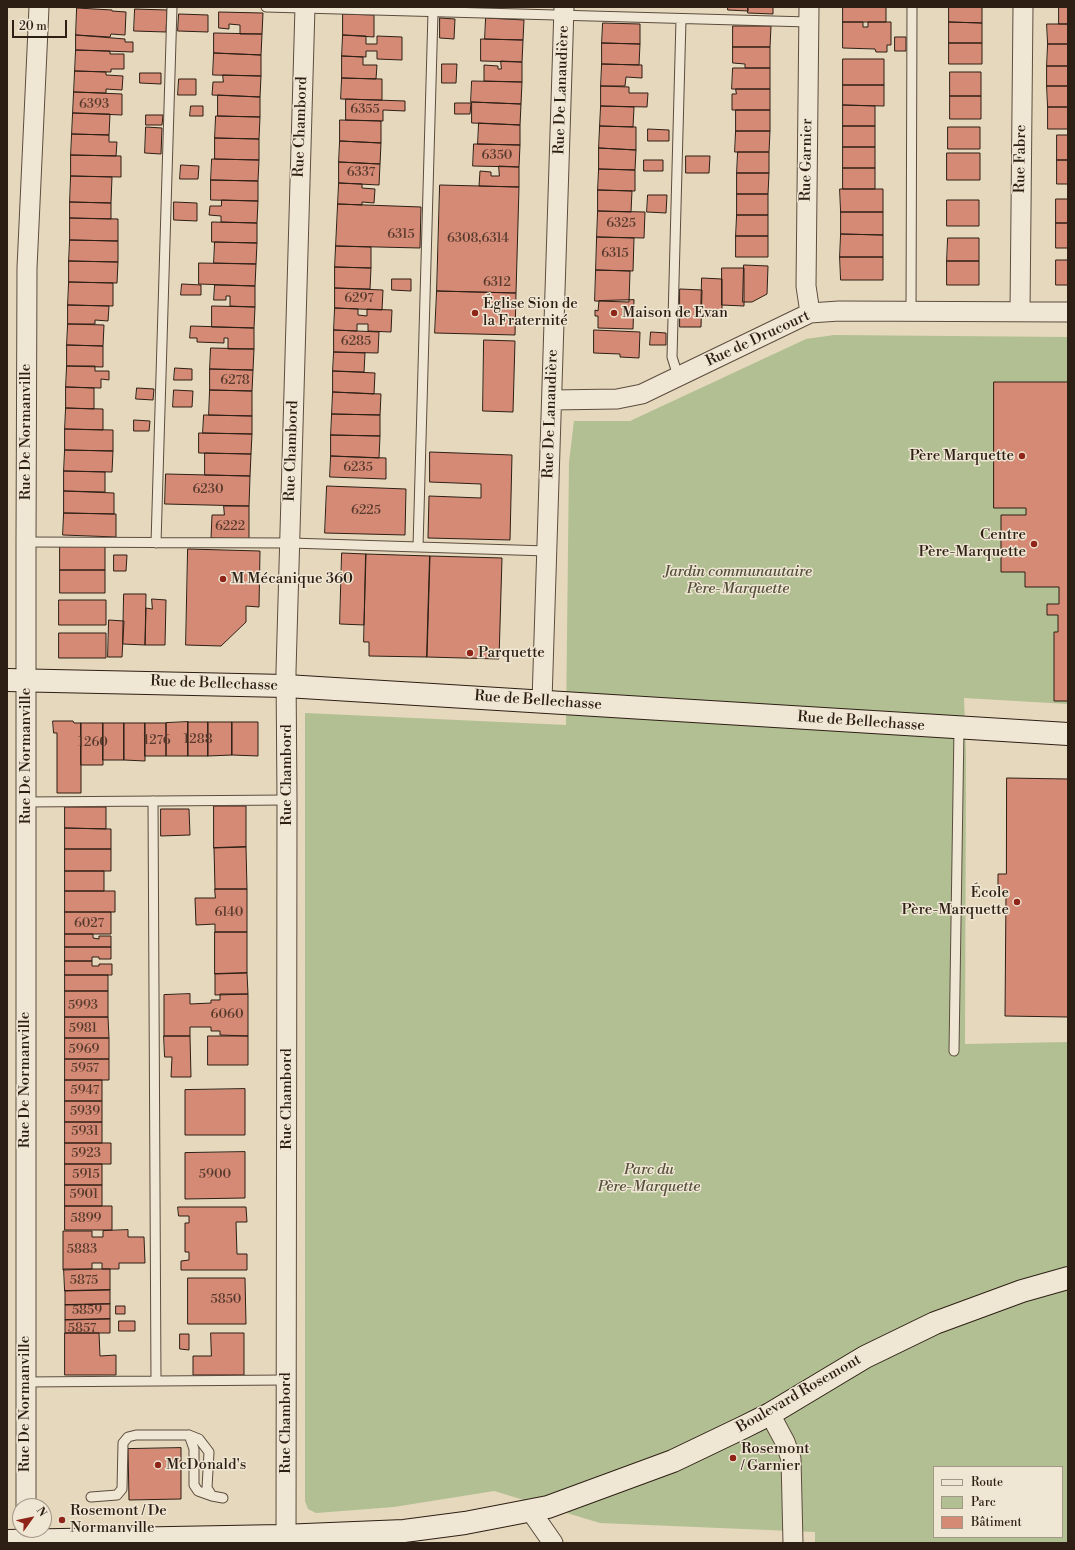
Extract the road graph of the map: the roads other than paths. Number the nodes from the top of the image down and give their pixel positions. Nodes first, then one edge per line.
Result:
1 (39, 7) edge
2 (172, 7) edge
3 (266, 7) edge
4 (912, 7) edge
5 (1022, 7) edge
6 (305, 8) edge
7 (564, 11) edge
8 (433, 12) junction
9 (809, 14) edge
10 (681, 19) junction
11 (911, 311) junction
12 (1020, 311) junction
13 (1068, 312) edge
14 (810, 313) junction
15 (678, 376) junction
16 (552, 400) junction
17 (26, 542) junction
18 (156, 543) junction
19 (290, 543) junction
20 (418, 547) junction
21 (547, 551) junction
22 (16, 680) edge
23 (286, 686) junction
24 (542, 701) junction
25 (959, 728) junction
26 (1068, 734) edge
27 (287, 800) junction
28 (153, 801) junction
29 (26, 802) junction
30 (954, 1051) dead end
31 (1068, 1278) edge
32 (286, 1380) junction
33 (156, 1381) junction
34 (25, 1382) junction
35 (770, 1414) junction
36 (189, 1436) junction
37 (212, 1496) junction
38 (91, 1497) dead end
39 (26, 1498) edge
40 (223, 1498) dead end
41 (539, 1509) junction
42 (21, 1539) edge
43 (286, 1539) edge
44 (553, 1543) edge
45 (793, 1543) edge

1 - 17 street, Rue De Normanville
2 - 18 lane
3 - 6 lane
4 - 11 lane
5 - 12 street, Rue Fabre
6 - 8 lane
6 - 19 street, Rue Chambord
7 - 8 lane
7 - 10 lane
7 - 16 street, Rue De Lanaudière
8 - 20 lane
9 - 10 lane
9 - 14 street, Rue Garnier
10 - 15 lane
11 - 12 street, Rue de Drucourt
11 - 14 street, Rue de Drucourt
12 - 13 street, Rue de Drucourt
14 - 15 street, Rue de Drucourt
15 - 16 street, Rue de Drucourt
16 - 21 street, Rue De Lanaudière
17 - 18 lane
17 - 22 street, Rue De Normanville
18 - 19 lane
19 - 20 lane
19 - 23 street, Rue Chambord
20 - 21 lane
21 - 24 street, Rue De Lanaudière
22 - 23 main road, Rue de Bellechasse
22 - 29 street, Rue De Normanville
23 - 24 main road, Rue de Bellechasse
23 - 27 street, Rue Chambord
24 - 25 main road, Rue de Bellechasse
25 - 26 main road, Rue de Bellechasse
25 - 30 lane
27 - 28 lane
27 - 32 street, Rue Chambord
28 - 29 lane
28 - 33 lane
29 - 34 street, Rue De Normanville
31 - 35 main road, Boulevard Rosemont
32 - 33 lane
32 - 43 street, Rue Chambord
33 - 34 lane
34 - 39 street, Rue De Normanville
35 - 41 main road, Boulevard Rosemont
35 - 45 street
36 - 37 lane
36 - 37 lane
36 - 38 lane
37 - 40 lane
41 - 43 main road, Boulevard Rosemont
41 - 44 street
42 - 43 main road, Boulevard Rosemont

